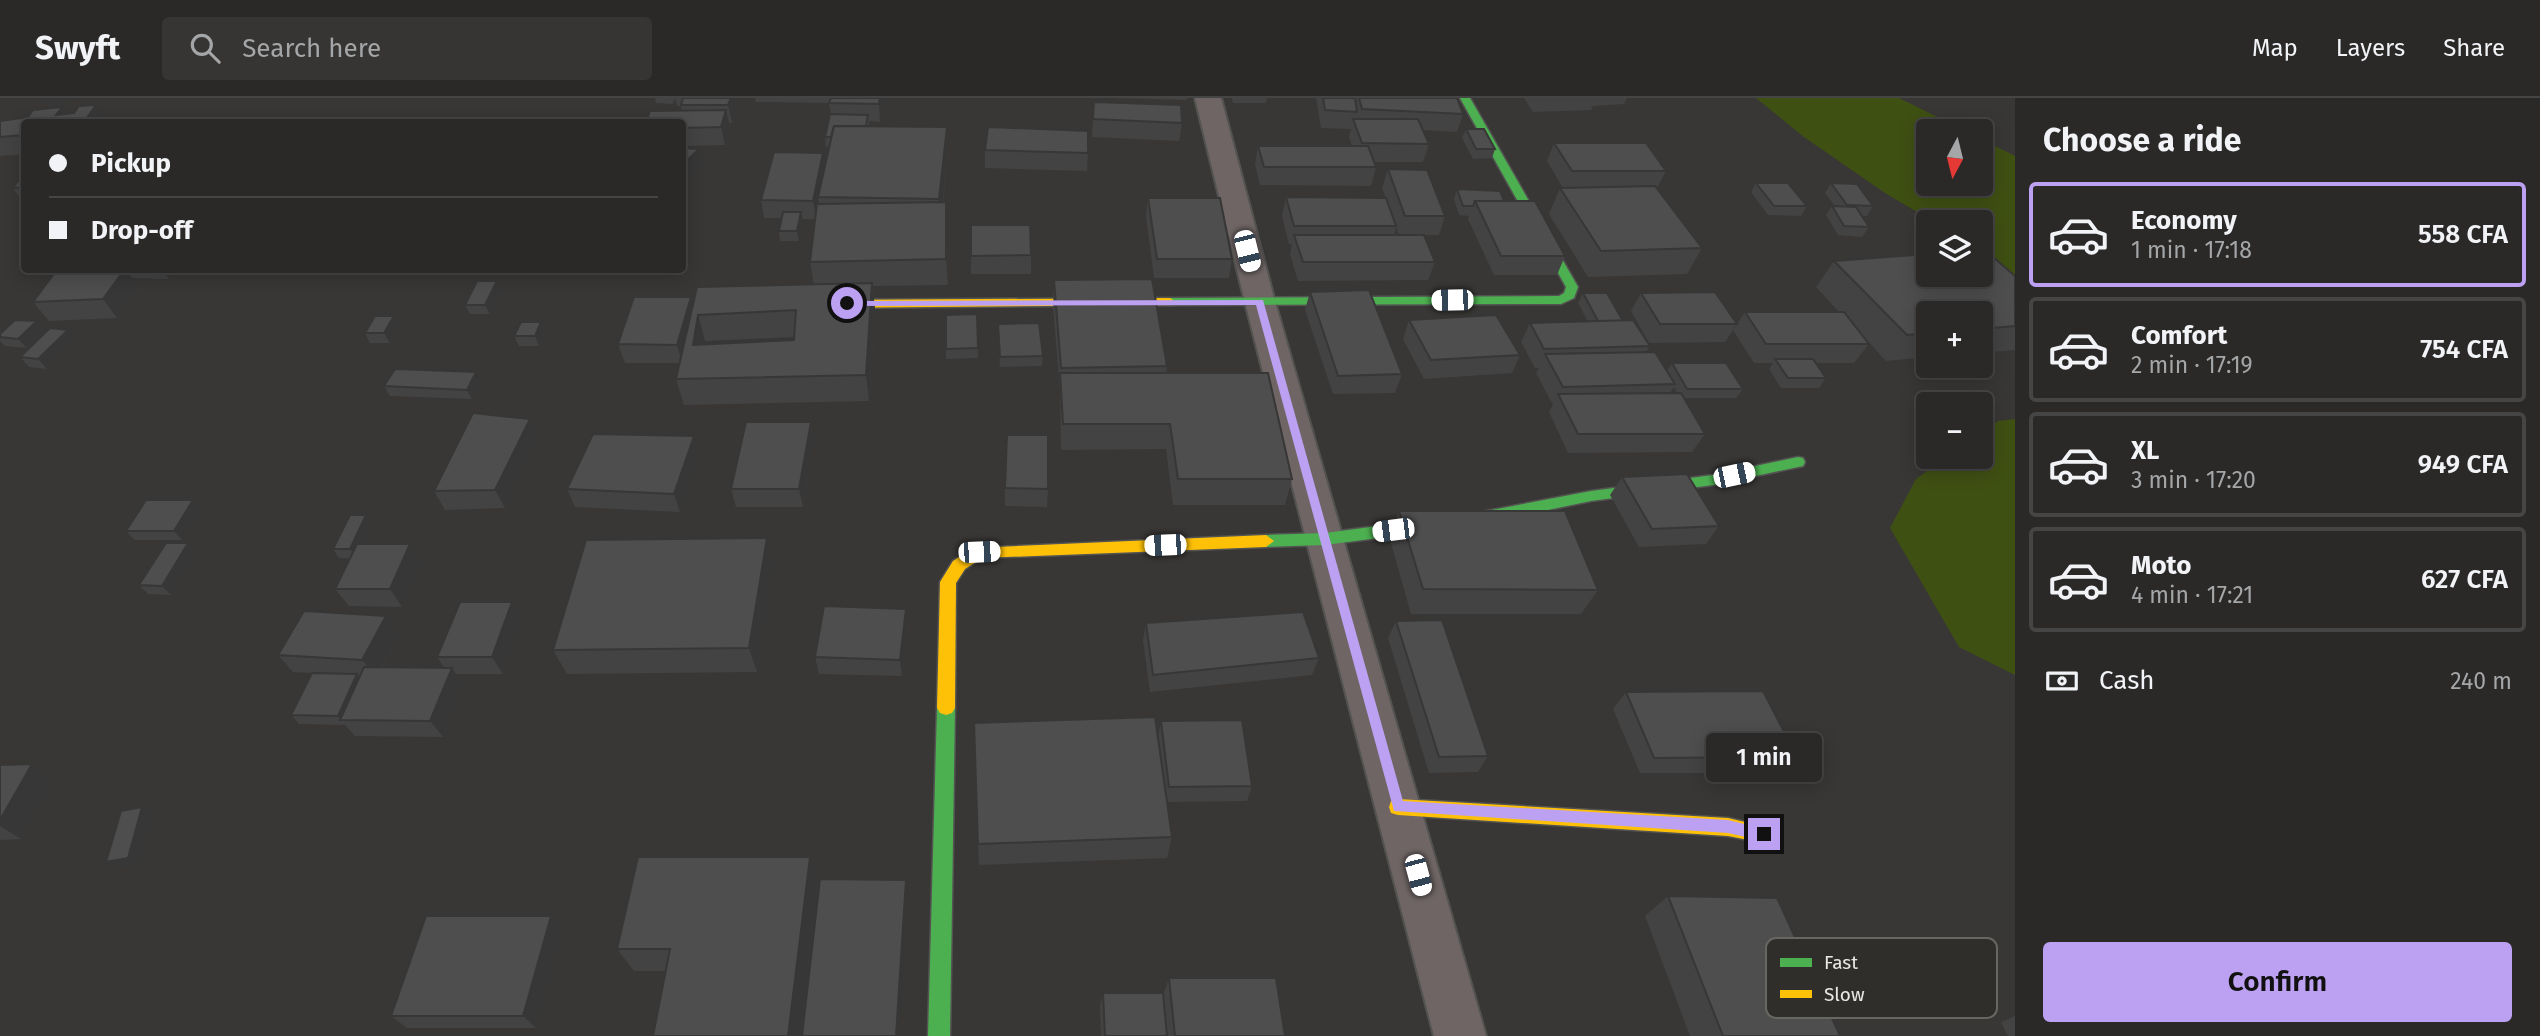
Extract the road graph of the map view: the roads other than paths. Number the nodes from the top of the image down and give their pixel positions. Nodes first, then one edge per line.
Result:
1 (1208, 98) edge
2 (1465, 98) edge
3 (1260, 302) junction
4 (806, 304) edge
5 (1798, 462) dead end
6 (1325, 539) junction
7 (1398, 807) junction
8 (1764, 834) dead end
9 (939, 1036) edge
10 (1460, 1036) edge

1 - 3 street
2 - 3 street
3 - 4 street
3 - 6 street
5 - 6 street
6 - 7 street
6 - 9 street
7 - 8 street
7 - 10 street

